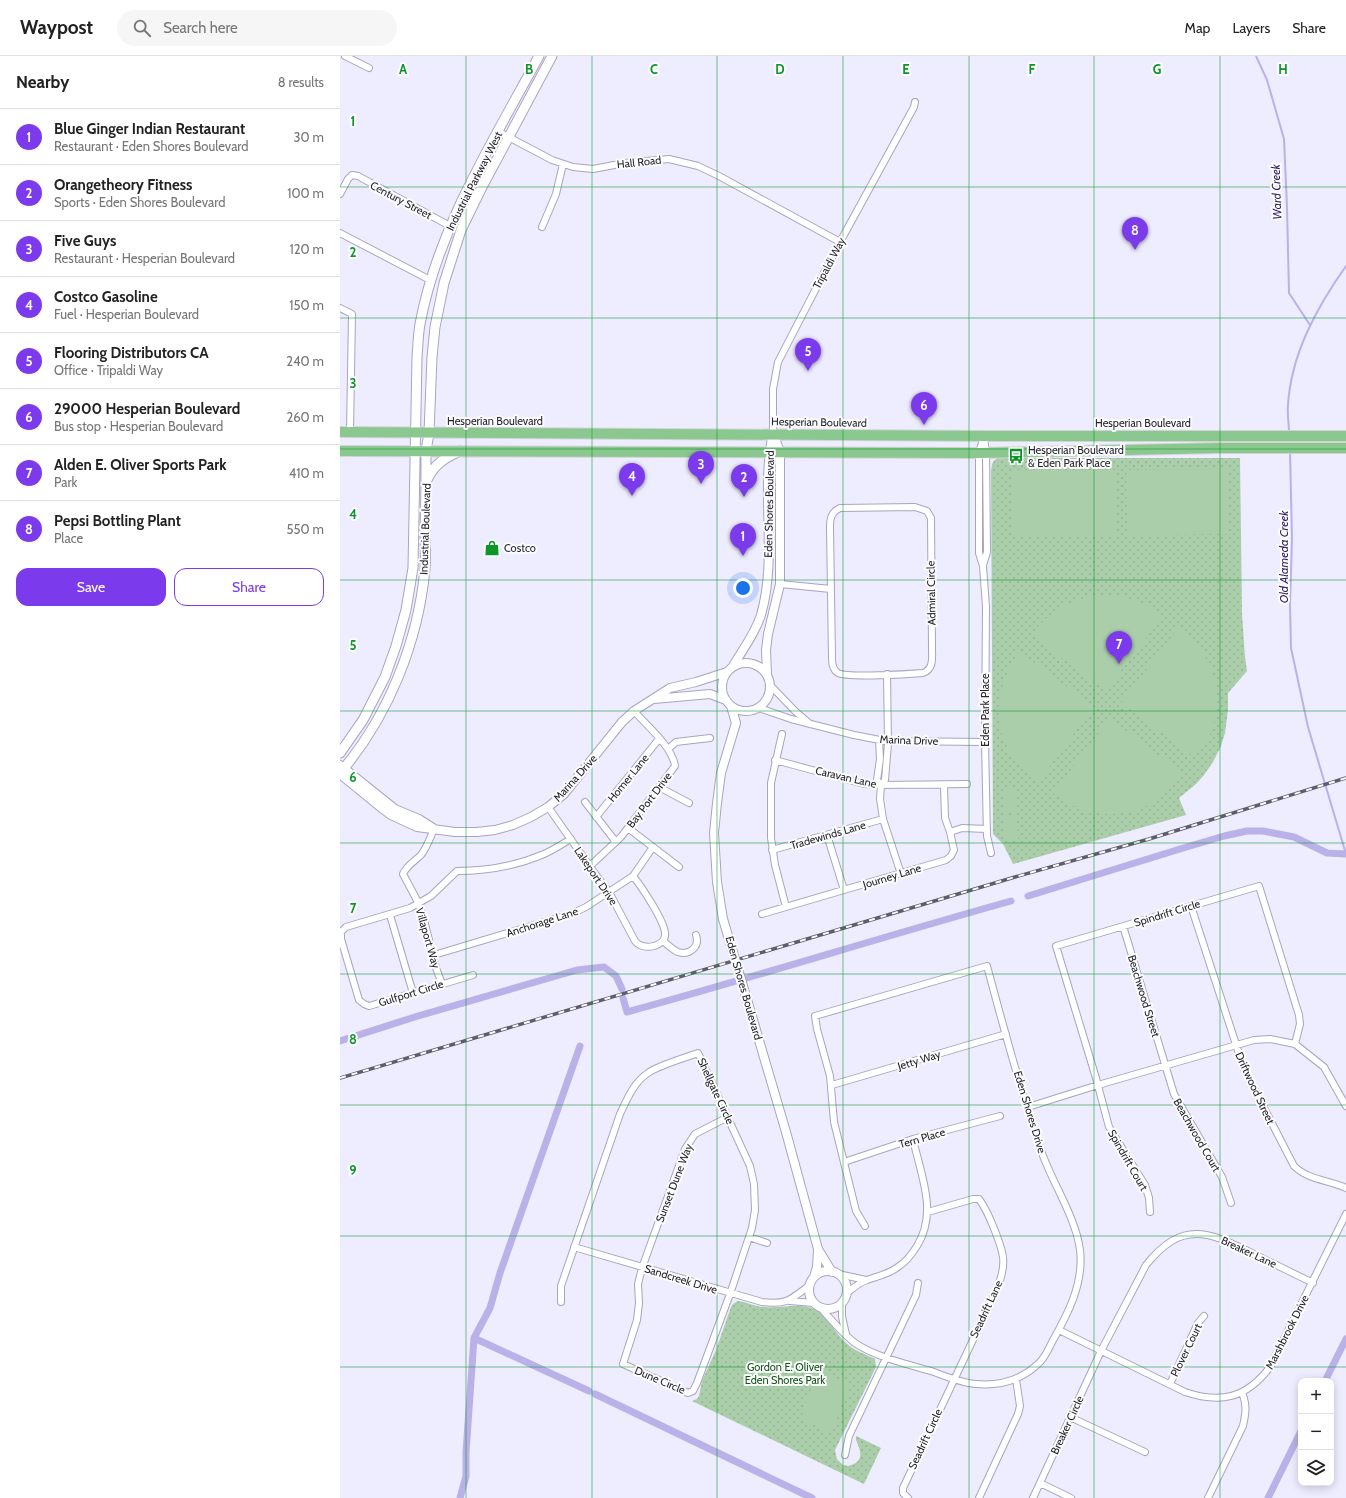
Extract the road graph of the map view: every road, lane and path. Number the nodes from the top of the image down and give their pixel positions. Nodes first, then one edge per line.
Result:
1 (345, 56) edge
2 (540, 56) edge
3 (552, 56) edge
4 (369, 68) dead end
5 (915, 102) dead end
6 (498, 132) junction
7 (510, 137) junction
8 (563, 164) junction
9 (340, 194) edge
10 (450, 226) junction
11 (542, 227) dead end
12 (340, 234) edge
13 (840, 242) junction
14 (430, 280) junction
15 (340, 308) edge
16 (345, 432) edge
17 (415, 432) junction
18 (429, 433) junction
19 (773, 433) junction
20 (1086, 435) junction
21 (984, 436) junction
22 (1346, 436) edge
23 (1346, 448) edge
24 (340, 451) edge
25 (415, 451) junction
26 (426, 451) junction
27 (460, 451) junction
28 (1067, 451) junction
29 (769, 452) junction
30 (780, 452) junction
31 (982, 452) junction
32 (426, 483) junction
33 (767, 583) junction
34 (780, 584) junction
35 (831, 589) junction
36 (730, 669) junction
37 (767, 674) junction
38 (887, 674) junction
39 (771, 686) junction
40 (653, 699) junction
41 (728, 703) junction
42 (755, 709) junction
43 (634, 711) junction
44 (736, 723) junction
45 (812, 725) junction
46 (782, 734) dead end
47 (710, 738) dead end
48 (659, 739) junction
49 (879, 740) junction
50 (887, 741) junction
51 (985, 742) junction
52 (668, 749) junction
53 (340, 753) edge
54 (775, 760) junction
55 (341, 770) edge
56 (967, 784) dead end
57 (881, 785) junction
58 (944, 785) junction
59 (659, 787) junction
60 (585, 802) dead end
61 (689, 803) dead end
62 (548, 807) junction
63 (596, 817) junction
64 (883, 819) junction
65 (434, 828) junction
66 (628, 828) junction
67 (987, 829) junction
68 (950, 832) junction
69 (827, 835) junction
70 (571, 839) junction
71 (616, 842) junction
72 (654, 847) junction
73 (772, 850) junction
74 (991, 852) dead end
75 (590, 866) junction
76 (679, 867) dead end
77 (901, 874) junction
78 (633, 876) junction
79 (844, 890) junction
80 (609, 892) junction
81 (418, 904) junction
82 (1191, 906) junction
83 (786, 907) junction
84 (762, 914) dead end
85 (390, 915) junction
86 (1123, 926) junction
87 (696, 935) dead end
88 (663, 941) junction
89 (434, 955) junction
90 (474, 975) dead end
91 (442, 984) junction
92 (413, 992) junction
93 (1006, 1034) junction
94 (1296, 1044) junction
95 (1235, 1046) junction
96 (1166, 1066) junction
97 (832, 1085) junction
98 (1098, 1085) junction
99 (1346, 1106) edge
100 (1028, 1107) junction
101 (1000, 1116) dead end
102 (728, 1117) junction
103 (913, 1140) junction
104 (844, 1162) junction
105 (1346, 1188) edge
106 (1231, 1203) dead end
107 (928, 1212) junction
108 (1150, 1212) dead end
109 (1346, 1214) edge
110 (864, 1226) dead end
111 (749, 1237) junction
112 (767, 1243) dead end
113 (574, 1247) junction
114 (818, 1249) junction
115 (642, 1268) junction
116 (835, 1273) junction
117 (814, 1277) junction
118 (866, 1280) junction
119 (918, 1283) dead end
120 (1312, 1283) junction
121 (810, 1285) junction
122 (847, 1293) junction
123 (730, 1294) junction
124 (790, 1301) junction
125 (560, 1302) dead end
126 (842, 1302) junction
127 (817, 1306) junction
128 (1204, 1316) dead end
129 (1059, 1330) junction
130 (846, 1336) junction
131 (1101, 1351) junction
132 (887, 1357) junction
133 (953, 1379) junction
134 (1016, 1379) junction
135 (1170, 1384) junction
136 (1242, 1392) junction
137 (1070, 1417) junction
138 (1145, 1452) dead end
139 (845, 1455) dead end
140 (1040, 1483) junction
141 (908, 1498) edge
142 (979, 1498) edge
143 (1033, 1498) edge
144 (1071, 1498) edge
145 (1208, 1498) edge

1 - 4 street
2 - 6 main road, Industrial Parkway West
3 - 7 main road, Industrial Parkway West
5 - 13 street, Tripaldi Way
6 - 7 street, Hall Road
6 - 10 main road, Industrial Parkway West
7 - 8 street, Hall Road
7 - 18 main road, Industrial Parkway West
8 - 11 street
8 - 13 street, Hall Road
9 - 10 street, Century Street
10 - 14 main road, Industrial Parkway West
12 - 14 street
13 - 19 street, Tripaldi Way
14 - 17 main road, Industrial Parkway West
15 - 16 street
16 - 17 main road, Hesperian Boulevard
17 - 18 main road, Hesperian Boulevard
17 - 25 main road, Industrial Boulevard
18 - 19 main road, Hesperian Boulevard
18 - 26 main road, Industrial Boulevard
19 - 21 main road, Hesperian Boulevard
19 - 29 street, Eden Shores Boulevard
19 - 30 street, Eden Shores Boulevard
20 - 21 main road, Hesperian Boulevard
20 - 22 main road, Hesperian Boulevard
20 - 28 main road
21 - 31 street, Eden Park Place
23 - 28 main road
24 - 25 main road
25 - 26 main road
25 - 53 main road, Industrial Boulevard
26 - 27 main road
26 - 32 main road, Industrial Boulevard
27 - 29 main road
27 - 32 main road
28 - 31 main road
29 - 30 main road
29 - 33 street, Eden Shores Boulevard
30 - 31 main road
30 - 34 street, Eden Shores Boulevard
31 - 51 street, Eden Park Place
32 - 55 main road, Industrial Boulevard
33 - 34 street
33 - 36 street, Eden Shores Boulevard
34 - 35 street
34 - 37 street, Eden Shores Boulevard
35 - 38 street, Admiral Circle
35 - 38 street, Admiral Circle
36 - 37 street
36 - 40 street, Marina Drive
36 - 41 street
37 - 39 street
38 - 50 street
39 - 42 street
39 - 45 street, Marina Drive
40 - 41 street, Marina Drive
40 - 43 street, Marina Drive
41 - 42 street
41 - 44 street
42 - 44 street
42 - 45 street, Marina Drive
43 - 48 street, Bay Port Drive
43 - 62 street, Marina Drive
44 - 114 street, Eden Shores Boulevard, bridge
45 - 49 street, Marina Drive
46 - 54 street
47 - 52 street
48 - 52 street, Bay Port Drive
48 - 63 street, Homer Lane
49 - 50 street, Marina Drive
49 - 57 street
50 - 51 street, Marina Drive
50 - 57 street
51 - 67 street, Eden Park Place
52 - 59 street, Bay Port Drive
54 - 57 street, Caravan Lane
54 - 73 street
55 - 65 street, Marina Drive
56 - 58 street, Caravan Lane
57 - 58 street, Caravan Lane
57 - 64 street
58 - 68 street, Journey Lane
59 - 61 street
59 - 66 street, Bay Port Drive
60 - 63 street
62 - 65 street, Marina Drive
62 - 70 street, Lakeport Drive
63 - 71 street
64 - 69 street, Tradewinds Lane
64 - 77 street
65 - 81 street, Villaport Way
66 - 71 street, Bay Port Drive
66 - 72 street
67 - 68 street
67 - 74 street, Eden Park Place
68 - 77 street, Journey Lane
69 - 73 street, Tradewinds Lane
69 - 79 street
70 - 75 street, Lakeport Drive
70 - 81 street, Gulfport Circle
71 - 75 street, Bay Port Drive
72 - 76 street
72 - 78 street, Anchorage Lane
73 - 83 street
75 - 80 street, Lakeport Drive
77 - 79 street, Journey Lane
78 - 80 street, Anchorage Lane
78 - 88 street
79 - 83 street, Journey Lane
80 - 88 street, Lakeport Drive
80 - 89 street, Anchorage Lane
81 - 85 street, Gulfport Circle
81 - 89 street, Villaport Way
82 - 86 street, Spindrift Circle
82 - 94 street, Spindrift Circle
82 - 95 street, Driftwood Street
83 - 84 street, Journey Lane
85 - 92 street
85 - 92 street, Gulfport Circle
86 - 96 street, Beachwood Street
86 - 98 street, Spindrift Circle
87 - 88 street
89 - 91 street, Villaport Way
90 - 91 street, Gulfport Circle
91 - 92 street, Gulfport Circle
93 - 97 street, Jetty Way
93 - 97 street, Eden Shores Drive
93 - 100 street, Eden Shores Drive
94 - 95 street
94 - 99 street
95 - 96 street
95 - 105 street, Driftwood Street
96 - 98 street
96 - 106 street, Beachwood Court
97 - 104 street, Eden Shores Drive
98 - 100 street
98 - 108 street, Spindrift Court
100 - 129 street, Eden Shores Drive
101 - 103 street, Tern Place
102 - 111 street, Shellgate Circle
102 - 113 street, Shellgate Circle
102 - 115 street, Sunset Dune Way
103 - 104 street, Tern Place
103 - 107 street
104 - 110 street, Eden Shores Drive
107 - 118 street
107 - 133 street, Seadrift Lane
109 - 120 street, Marshbrook Drive
111 - 112 street
111 - 123 street, Shellgate Circle
113 - 115 street, Sandcreek Drive
113 - 125 street
114 - 116 street, Eden Shores Boulevard
114 - 117 street, Eden Shores Boulevard
115 - 123 street, Sandcreek Drive
115 - 123 street, Dune Circle
116 - 117 street
116 - 118 street
116 - 122 street
117 - 121 street
118 - 122 street
119 - 132 street
120 - 131 street, Breaker Lane
120 - 136 street, Marshbrook Drive
121 - 124 street
121 - 127 street
122 - 126 street
123 - 124 street, Sandcreek Drive
124 - 127 street, Sandcreek Drive
126 - 127 street
126 - 130 street
127 - 130 street, Eden Shores Drive
128 - 135 street, Plover Court
129 - 131 street, Marshbrook Drive
129 - 134 street, Eden Shores Drive
130 - 132 street, Eden Shores Drive
131 - 135 street, Marshbrook Drive
131 - 137 street, Breaker Circle
132 - 133 street, Eden Shores Drive
132 - 139 street
133 - 134 street, Eden Shores Drive
133 - 141 street, Seadrift Circle
134 - 142 street
135 - 136 street, Marshbrook Drive
136 - 145 street
137 - 138 street
137 - 140 street, Breaker Circle
140 - 143 street, Breaker Circle
140 - 144 street

